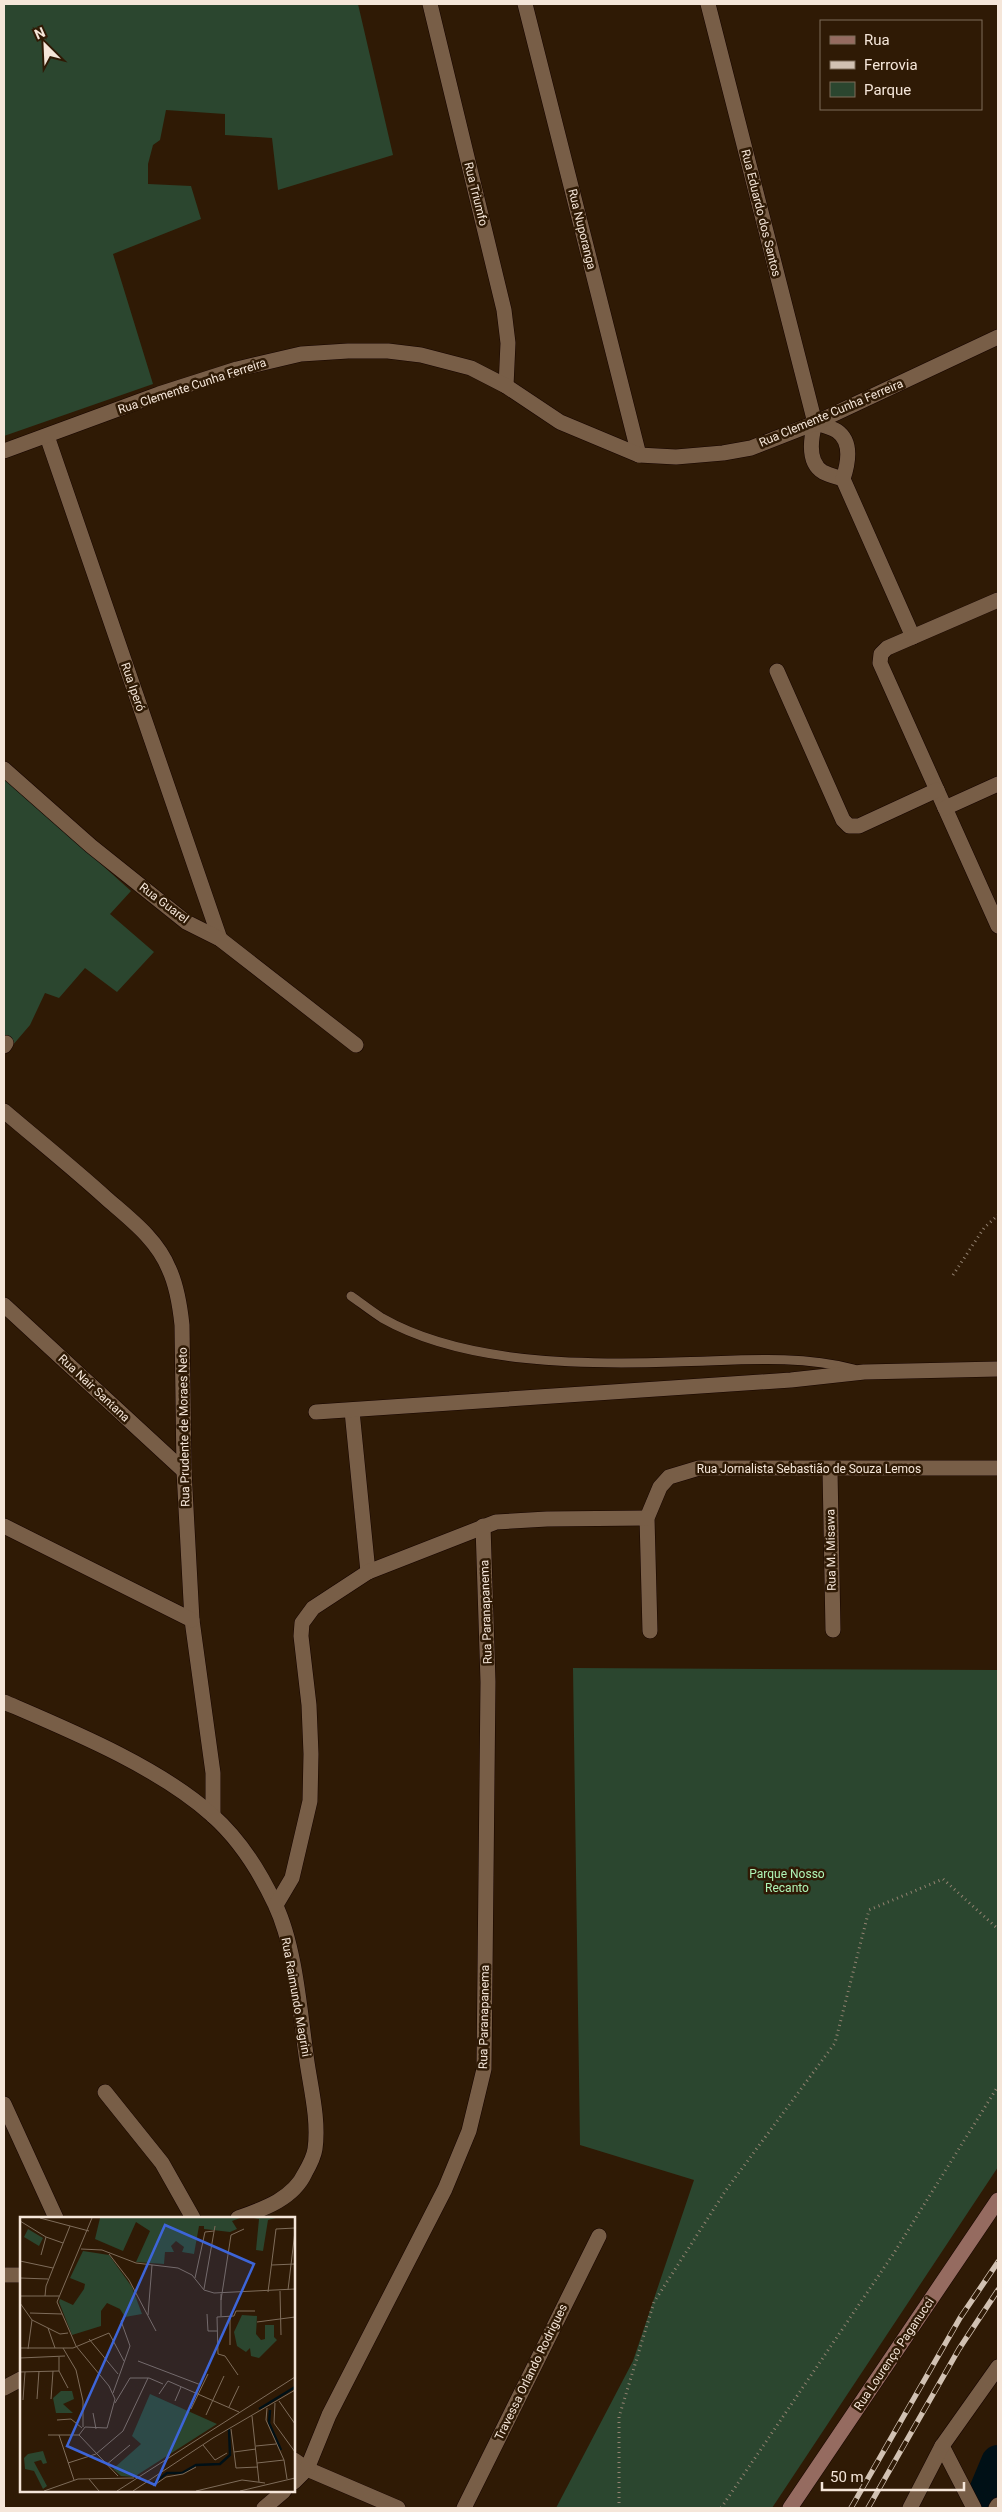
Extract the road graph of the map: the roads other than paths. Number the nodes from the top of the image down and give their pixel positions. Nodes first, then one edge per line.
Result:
1 (430, 4) edge
2 (525, 4) edge
3 (708, 4) edge
4 (998, 337) edge
5 (506, 386) junction
6 (815, 422) junction
7 (47, 436) junction
8 (4, 451) edge
9 (639, 455) junction
10 (843, 479) junction
11 (998, 600) edge
12 (914, 637) junction
13 (777, 671) dead end
14 (4, 769) edge
15 (998, 784) edge
16 (937, 790) junction
17 (945, 808) junction
18 (998, 926) edge
19 (220, 939) junction
20 (356, 1045) dead end
21 (4, 1111) edge
22 (351, 1296) dead end
23 (4, 1304) edge
24 (998, 1369) edge
25 (864, 1372) junction
26 (352, 1411) junction
27 (316, 1412) dead end
28 (998, 1468) edge
29 (830, 1470) junction
30 (184, 1471) junction
31 (647, 1518) junction
32 (4, 1526) edge
33 (483, 1526) junction
34 (368, 1572) junction
35 (192, 1620) junction
36 (833, 1630) dead end
37 (650, 1632) dead end
38 (4, 1702) edge
39 (213, 1816) junction
40 (276, 1905) junction
41 (105, 2092) dead end
42 (4, 2104) edge
43 (998, 2200) edge
44 (56, 2217) edge
45 (192, 2217) edge
46 (241, 2217) edge
47 (599, 2236) dead end
48 (4, 2275) edge
49 (20, 2275) edge
50 (998, 2367) edge
51 (20, 2380) edge
52 (4, 2388) edge
53 (942, 2446) junction
54 (295, 2461) edge
55 (308, 2470) junction
56 (295, 2481) edge
57 (283, 2492) edge
58 (998, 2505) edge
59 (264, 2508) edge
60 (398, 2508) edge
61 (464, 2508) edge
62 (790, 2508) edge
63 (910, 2508) edge
64 (974, 2508) edge
65 (996, 2508) edge

1 - 5 street, Rua Triumfo
2 - 9 street, Rua Nuporanga
3 - 6 street, Rua Eduardo dos Santos
4 - 6 street, Rua Clemente Cunha Ferreira
5 - 7 street, Rua Clemente Cunha Ferreira
5 - 9 street, Rua Clemente Cunha Ferreira
6 - 9 street, Rua Clemente Cunha Ferreira
6 - 10 street
6 - 10 street
7 - 8 street, Rua Clemente Cunha Ferreira
7 - 19 street, Rua Iperó
10 - 12 street
11 - 12 street
12 - 16 street
13 - 16 street
14 - 19 street, Rua Guarel
15 - 17 street
16 - 17 street
17 - 18 street
19 - 20 street, Rua Guarel
21 - 30 street, Rua Prudente de Moraes Neto
22 - 25 lane
23 - 30 street, Rua Nair Santana
24 - 25 street
25 - 26 street
26 - 27 street
26 - 34 street
28 - 29 street, Rua Jornalista Sebastião de Souza Lemos
29 - 31 street, Rua Jornalista Sebastião de Souza Lemos
29 - 36 street, Rua M. Misawa
30 - 35 street, Rua Prudente de Moraes Neto
31 - 33 street
31 - 37 street, Rua Jornalista Sebastião de Souza Lemos
32 - 35 street
33 - 34 street
33 - 55 street, Rua Paranapanema
34 - 40 street
35 - 39 street, Rua Prudente de Moraes Neto
38 - 39 street, Rua Raimundo Magrini
39 - 40 street, Rua Raimundo Magrini
40 - 46 street, Rua Raimundo Magrini
41 - 45 street
42 - 44 street
43 - 62 main road, Rua Lourenço Paganucci
47 - 61 street, Travessa Orlando Rodrigues
48 - 49 street
50 - 53 street
51 - 52 street
53 - 63 street
53 - 64 street
54 - 55 street
55 - 56 street
55 - 60 street
57 - 59 street
58 - 65 street

